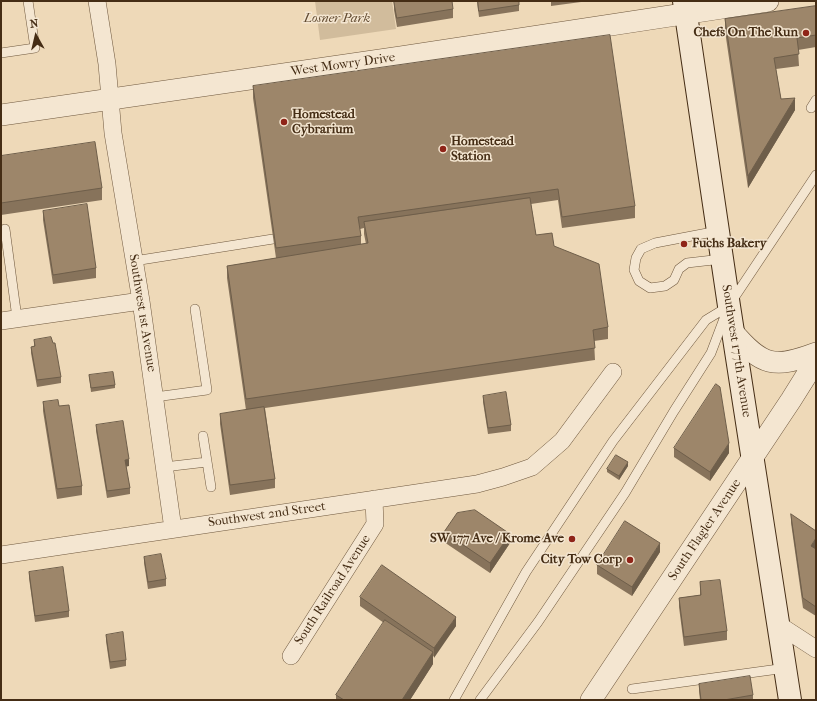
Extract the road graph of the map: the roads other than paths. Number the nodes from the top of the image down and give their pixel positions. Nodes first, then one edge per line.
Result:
1 (28, 1) edge
2 (97, 1) edge
3 (768, 1) edge
4 (685, 7) edge
5 (1, 53) edge
6 (110, 98) junction
7 (1, 115) edge
8 (816, 175) edge
9 (5, 229) dead end
10 (718, 231) junction
11 (273, 240) edge
12 (722, 259) junction
13 (134, 261) junction
14 (141, 301) junction
15 (729, 306) junction
16 (195, 309) dead end
17 (9, 320) edge
18 (733, 332) junction
19 (816, 353) edge
20 (816, 360) edge
21 (613, 372) dead end
22 (155, 397) junction
23 (202, 436) dead end
24 (753, 457) junction
25 (207, 462) junction
26 (164, 467) junction
27 (211, 487) dead end
28 (374, 500) junction
29 (172, 529) junction
30 (1, 555) edge
31 (779, 625) junction
32 (816, 649) edge
33 (291, 656) dead end
34 (786, 668) junction
35 (632, 689) dead end
36 (454, 700) edge
37 (480, 700) edge
38 (592, 700) edge
39 (790, 700) edge

1 - 5 lane
2 - 6 street, Southwest 1st Avenue
3 - 4 street, West Mowry Drive
4 - 6 street, West Mowry Drive
4 - 10 main road, Southwest 177th Avenue
6 - 7 street, West Mowry Drive
6 - 13 street, Southwest 1st Avenue
8 - 15 lane
9 - 17 lane
10 - 12 main road, Southwest 177th Avenue
10 - 12 lane
11 - 13 lane
12 - 15 main road, Southwest 177th Avenue
13 - 14 street, Southwest 1st Avenue
14 - 17 street
14 - 22 street, Southwest 1st Avenue
15 - 18 main road, Southwest 177th Avenue
15 - 36 lane
15 - 37 lane
16 - 22 lane
18 - 19 street
18 - 24 main road, Southwest 177th Avenue
20 - 24 street, South Flagler Avenue
21 - 28 street, Southwest 2nd Street
22 - 26 street, Southwest 1st Avenue
23 - 25 lane
24 - 31 main road, Southwest 177th Avenue
24 - 38 street, South Flagler Avenue
25 - 26 lane
25 - 27 lane
26 - 29 street, Southwest 1st Avenue
28 - 29 street, Southwest 2nd Street
28 - 33 street, South Railroad Avenue
29 - 30 street, Southwest 2nd Street
31 - 32 street
31 - 34 main road, Southwest 177th Avenue
34 - 35 lane
34 - 39 main road, Southwest 177th Avenue

